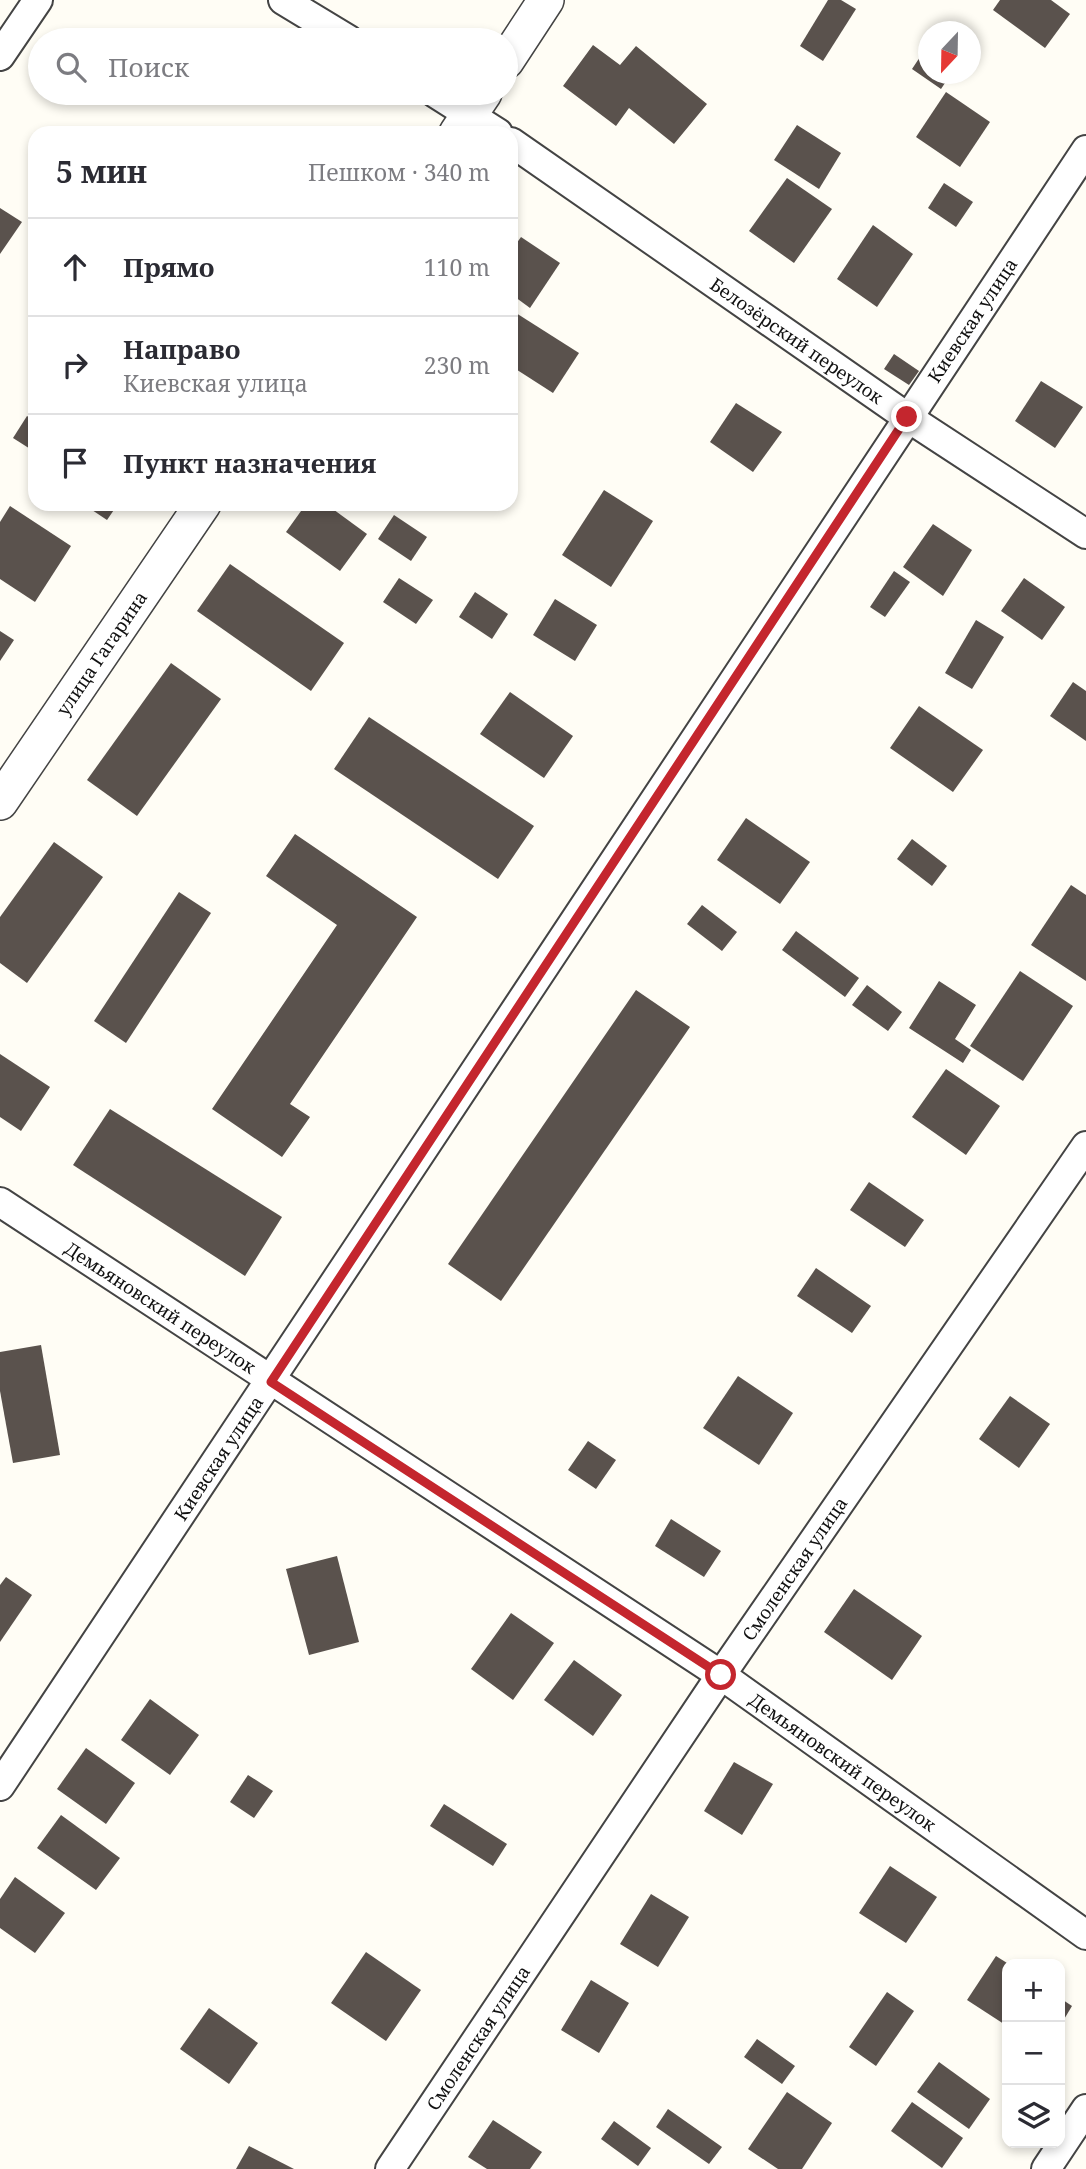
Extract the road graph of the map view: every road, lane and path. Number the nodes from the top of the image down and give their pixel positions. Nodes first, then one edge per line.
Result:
1 (38, 0) edge
2 (282, 0) edge
3 (546, 0) edge
4 (329, 28) edge
5 (518, 43) edge
6 (0, 56) edge
7 (455, 105) edge
8 (477, 118) edge
9 (518, 147) edge
10 (1086, 150) edge
11 (907, 417) junction
12 (199, 511) edge
13 (1086, 534) edge
14 (0, 802) edge
15 (1086, 1146) edge
16 (0, 1202) edge
17 (271, 1382) junction
18 (721, 1675) junction
19 (0, 1786) edge
20 (1086, 1935) edge
21 (1086, 2109) edge
22 (390, 2169) edge
23 (1046, 2169) edge

1 - 6 street
2 - 4 street
3 - 5 street
7 - 8 street
9 - 11 street, Белозёрский переулок
10 - 11 street, Киевская улица
11 - 13 street, Белозёрский переулок
11 - 17 street, Киевская улица
12 - 14 street, улица Гагарина
15 - 18 street, Смоленская улица
16 - 17 street, Демьяновский переулок
17 - 18 street, Демьяновский переулок
17 - 19 street, Киевская улица
18 - 20 street, Демьяновский переулок
18 - 22 street, Смоленская улица
21 - 23 street

